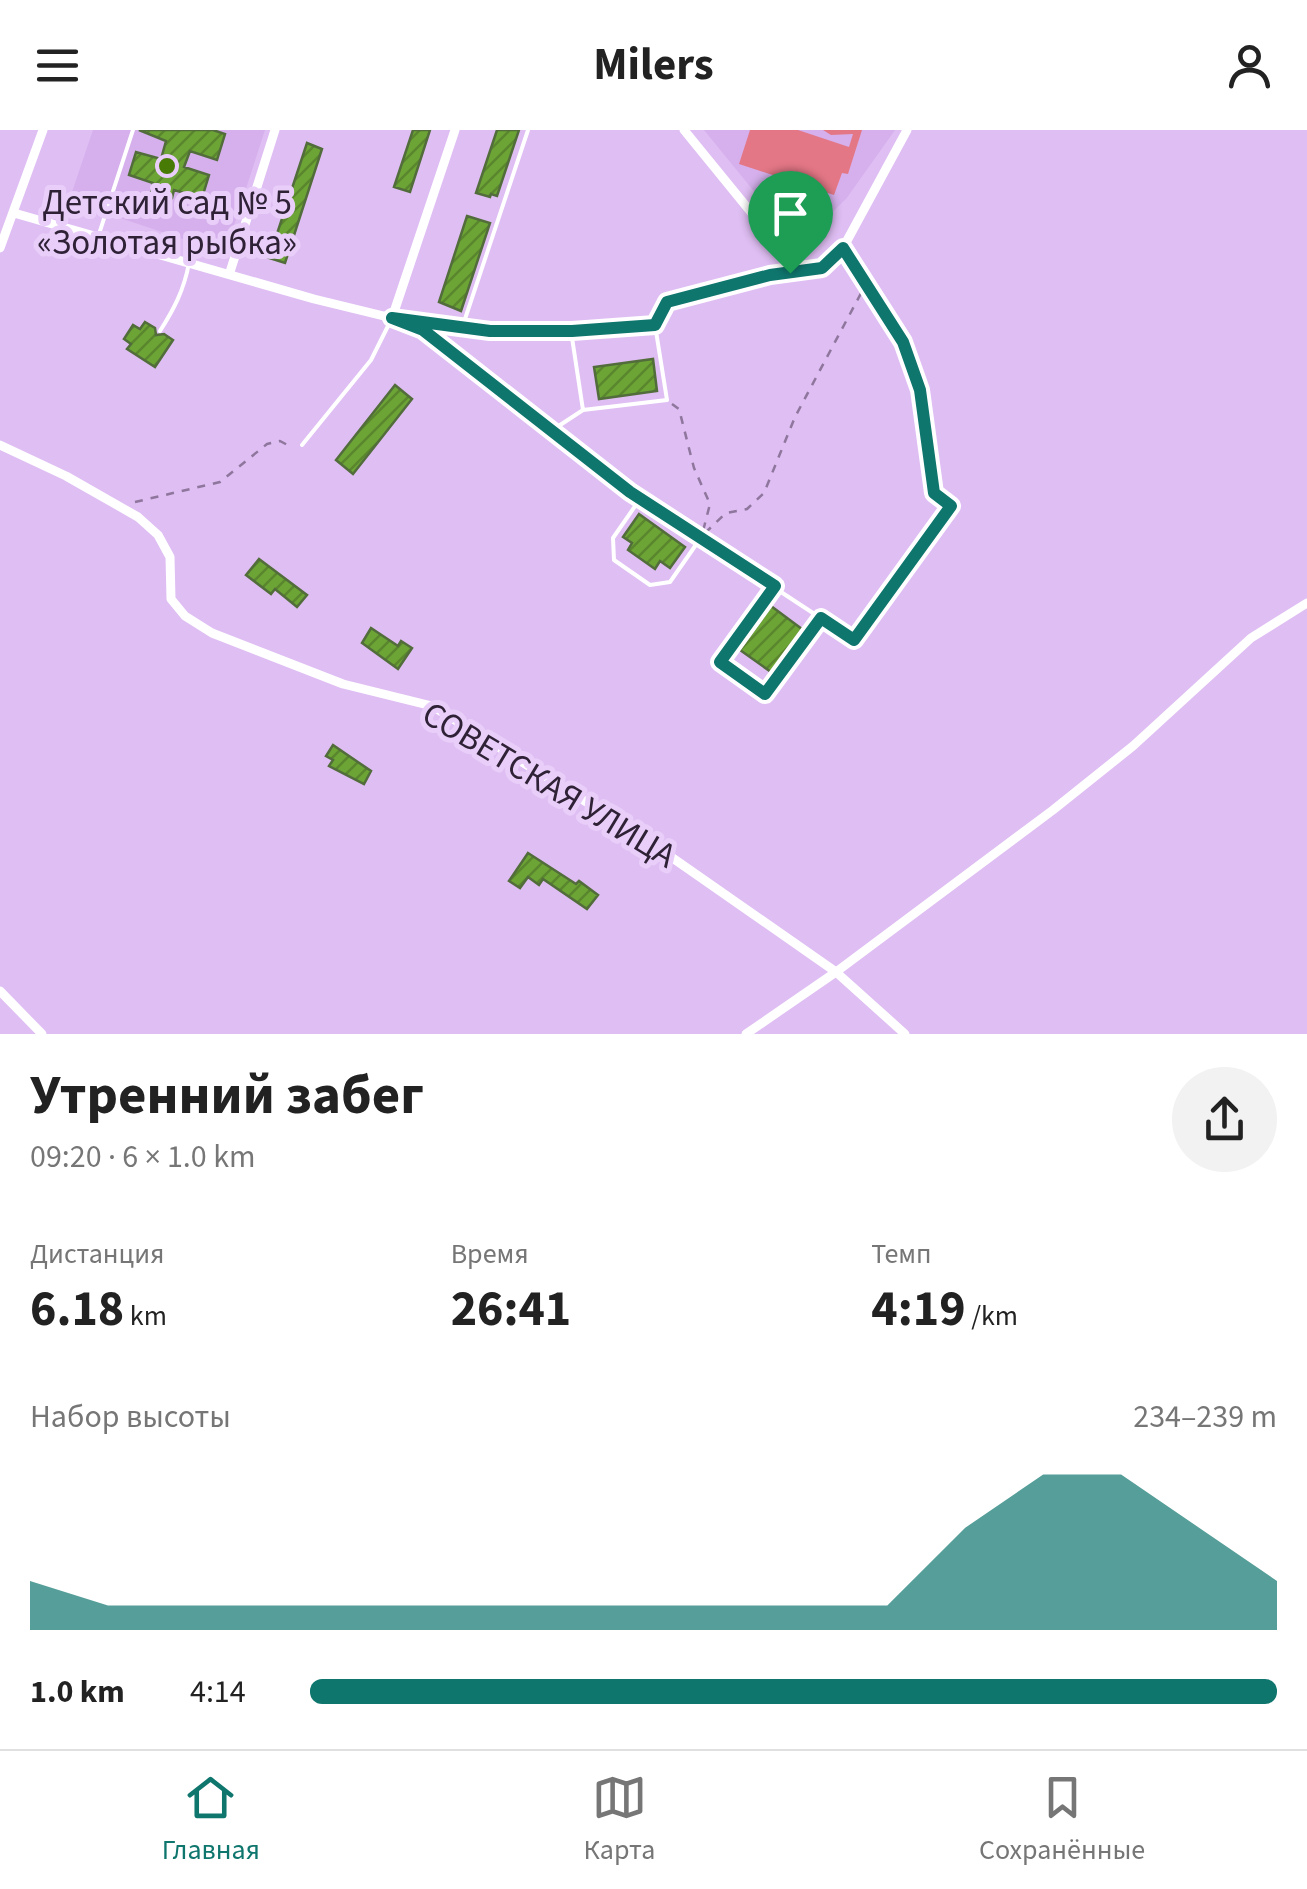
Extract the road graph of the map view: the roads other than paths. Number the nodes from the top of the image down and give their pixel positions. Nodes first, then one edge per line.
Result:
1 (43, 130) edge
2 (133, 130) edge
3 (275, 130) edge
4 (454, 130) edge
5 (528, 130) edge
6 (684, 130) edge
7 (907, 130) edge
8 (796, 207) dead end
9 (14, 214) junction
10 (768, 233) junction
11 (98, 237) junction
12 (0, 248) edge
13 (190, 262) junction
14 (230, 272) junction
15 (392, 318) junction
16 (462, 328) junction
17 (160, 331) dead end
18 (572, 331) junction
19 (583, 410) junction
20 (551, 431) junction
21 (0, 445) edge
22 (302, 445) road end
23 (640, 499) junction
24 (701, 538) junction
25 (775, 586) junction
26 (1307, 603) edge
27 (821, 618) junction
28 (854, 640) road end
29 (836, 972) junction
30 (0, 991) edge
31 (42, 1034) edge
32 (746, 1034) edge
33 (905, 1034) edge

1 - 9 street
2 - 11 lane
3 - 14 street
4 - 15 street
5 - 16 lane
6 - 10 street
7 - 10 street
8 - 10 lane
9 - 11 street
9 - 12 street
11 - 13 street
13 - 14 street
13 - 17 lane
14 - 15 street
15 - 16 lane
15 - 20 lane
15 - 22 lane
16 - 18 lane
18 - 19 lane
18 - 19 lane
19 - 20 lane
20 - 23 lane
21 - 29 street, СОВЕТСКАЯ УЛИЦА
23 - 24 lane
23 - 24 lane
24 - 25 lane
25 - 27 lane
25 - 27 lane
26 - 29 street
27 - 28 lane
29 - 32 street
29 - 33 street, СОВЕТСКАЯ УЛИЦА
30 - 31 street

